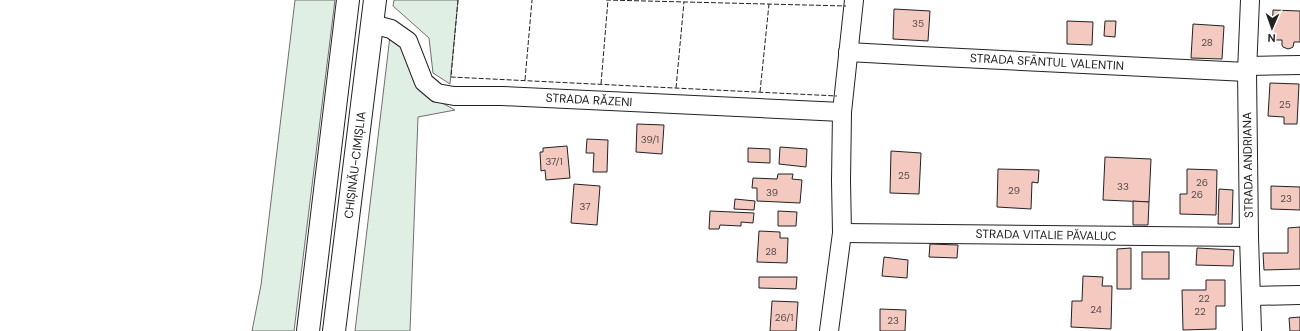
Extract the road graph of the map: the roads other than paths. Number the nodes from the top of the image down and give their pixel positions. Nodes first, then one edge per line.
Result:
1 (348, 0) edge
2 (375, 0) edge
3 (854, 0) edge
4 (1250, 0) edge
5 (372, 24) junction
6 (848, 52) junction
7 (1300, 65) edge
8 (1247, 69) junction
9 (842, 112) junction
10 (842, 233) junction
11 (1249, 237) junction
12 (1300, 295) edge
13 (1252, 296) junction
14 (308, 331) edge
15 (334, 331) edge
16 (829, 331) edge
17 (1252, 331) edge

1 - 14 highway
2 - 5 highway, CHIȘINĂU-CIMIȘLIA
3 - 6 street
4 - 8 street, STRADA ANDRIANA
5 - 9 street, STRADA RĂZENI
5 - 15 highway, CHIȘINĂU-CIMIȘLIA
6 - 8 street, STRADA SFÂNTUL VALENTIN
6 - 9 street
7 - 8 street, STRADA SFÂNTUL VALENTIN
8 - 11 street, STRADA ANDRIANA
9 - 10 street
10 - 11 street, STRADA VITALIE PĂVALUC
10 - 16 street
11 - 13 street, STRADA ANDRIANA
12 - 13 street
13 - 17 street, STRADA ANDRIANA

